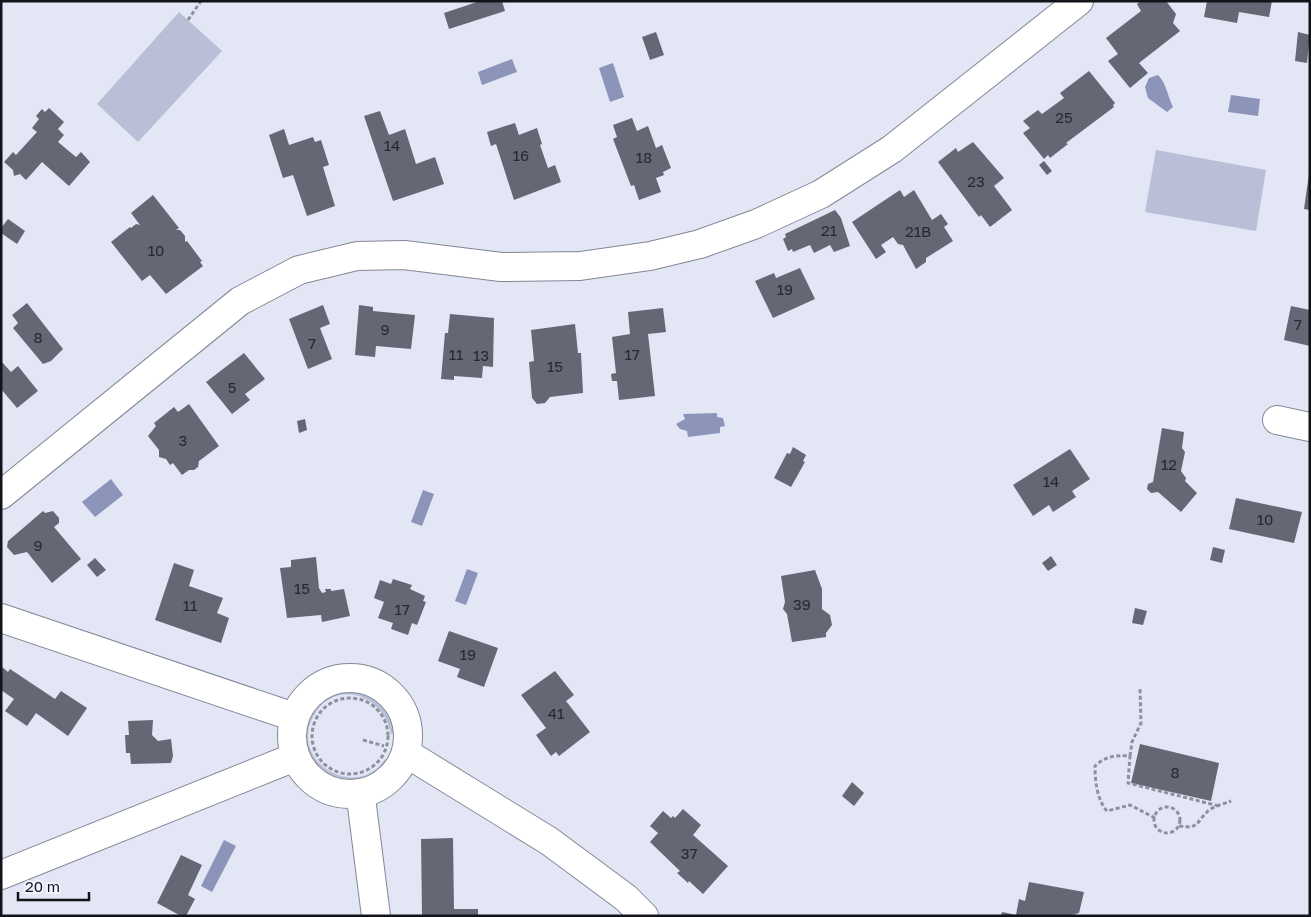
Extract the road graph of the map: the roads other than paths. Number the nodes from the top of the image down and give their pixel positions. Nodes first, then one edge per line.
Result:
1 (1079, 1) edge
2 (1277, 420) dead end
3 (1310, 427) edge
4 (1, 494) edge
5 (1, 618) edge
6 (294, 717) junction
7 (406, 753) junction
8 (295, 757) junction
9 (349, 784) junction
10 (1, 875) edge
11 (376, 916) edge
12 (644, 916) edge

1 - 4 street
2 - 3 street
5 - 6 street
6 - 7 street
6 - 8 street
7 - 9 street
7 - 12 street
8 - 9 street
8 - 10 street
9 - 11 street

